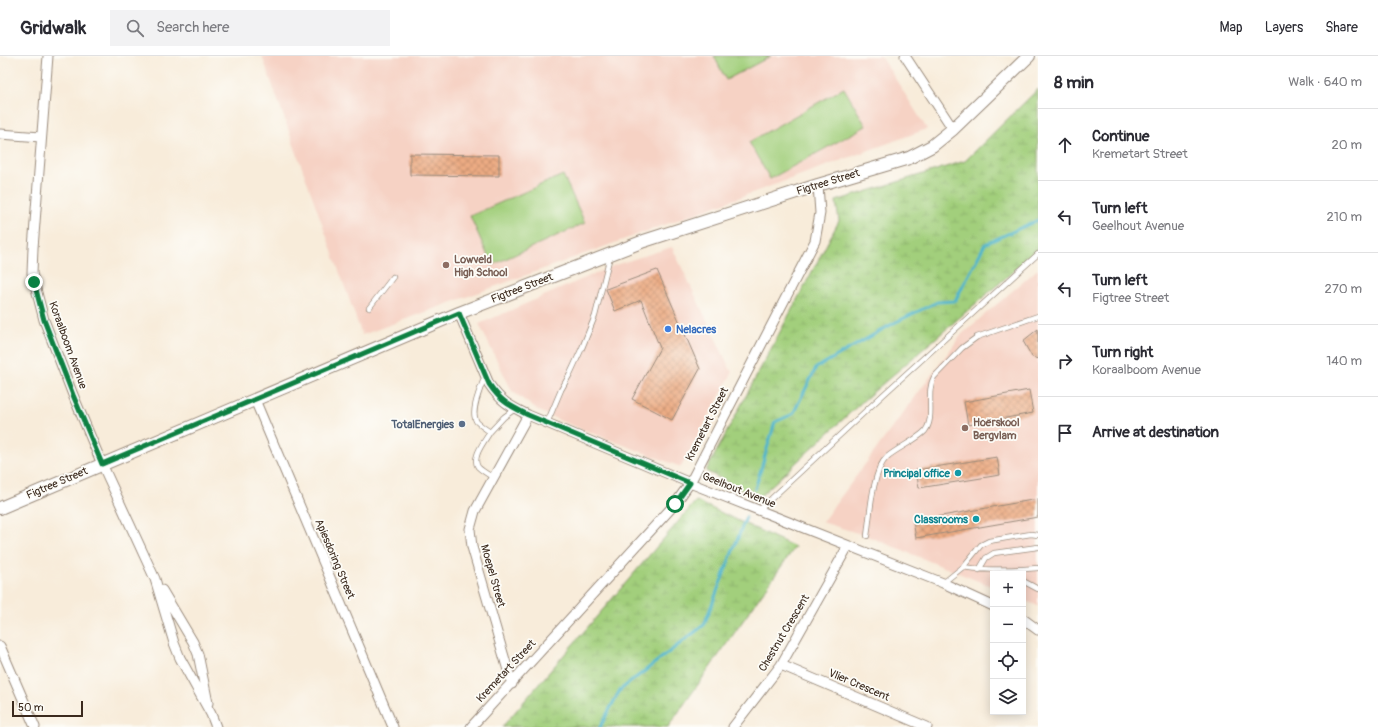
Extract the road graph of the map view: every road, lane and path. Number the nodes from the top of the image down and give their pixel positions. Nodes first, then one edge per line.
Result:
1 (48, 56) edge
2 (905, 56) edge
3 (1029, 56) edge
4 (953, 129) junction
5 (0, 134) edge
6 (41, 137) junction
7 (818, 185) junction
8 (611, 254) junction
9 (1038, 254) edge
10 (393, 277) dead end
11 (369, 308) dead end
12 (459, 313) junction
13 (1038, 316) edge
14 (485, 375) junction
15 (255, 400) junction
16 (515, 408) junction
17 (528, 415) junction
18 (547, 423) junction
19 (490, 432) junction
20 (102, 464) junction
21 (494, 478) junction
22 (690, 483) junction
23 (0, 508) edge
24 (758, 511) junction
25 (1038, 535) edge
26 (867, 536) dead end
27 (848, 546) junction
28 (1038, 547) edge
29 (963, 567) junction
30 (1038, 568) edge
31 (978, 570) junction
32 (997, 571) edge
33 (1022, 571) edge
34 (155, 579) junction
35 (943, 583) junction
36 (1026, 583) edge
37 (1038, 590) edge
38 (990, 605) edge
39 (1026, 622) edge
40 (1038, 630) edge
41 (0, 646) edge
42 (781, 665) junction
43 (512, 684) junction
44 (211, 714) junction
45 (35, 727) edge
46 (216, 727) edge
47 (393, 727) edge
48 (472, 727) edge
49 (733, 727) edge
50 (927, 727) edge

1 - 6 street, Koraalboom Avenue
2 - 4 street
3 - 4 street, Figtree Street
4 - 7 street, Figtree Street
5 - 6 street
6 - 20 street, Koraalboom Avenue
7 - 8 street, Figtree Street
7 - 22 street, Kremetart Street
8 - 12 street, Figtree Street
8 - 18 lane
9 - 24 lane
10 - 11 lane
12 - 14 street, Geelhout Avenue
12 - 15 street, Figtree Street
13 - 26 lane
14 - 16 street, Geelhout Avenue
14 - 19 lane
15 - 20 street, Figtree Street
15 - 47 street, Apiesdoring Street
16 - 17 street, Geelhout Avenue
16 - 19 lane
17 - 18 street, Geelhout Avenue
17 - 21 street, Moepel Street
18 - 22 street, Geelhout Avenue
19 - 21 lane
20 - 23 street, Figtree Street
20 - 34 street, Koraalboom Avenue
21 - 43 street, Moepel Street
22 - 24 street, Geelhout Avenue
22 - 43 street, Kremetart Street
24 - 27 street, Geelhout Avenue
25 - 29 lane
27 - 35 street, Geelhout Avenue
27 - 42 street, Chestnut Crescent
28 - 31 lane
29 - 31 lane
29 - 35 lane
30 - 33 lane
31 - 32 lane
34 - 44 street, Koraalboom Avenue
34 - 44 street, Koraalboom Avenue
35 - 38 street, Geelhout Avenue
36 - 37 lane
39 - 40 street
41 - 45 street
42 - 49 street, Chestnut Crescent
42 - 50 street, Vlier Crescent
43 - 48 street, Kremetart Street
44 - 46 street, Koraalboom Avenue

